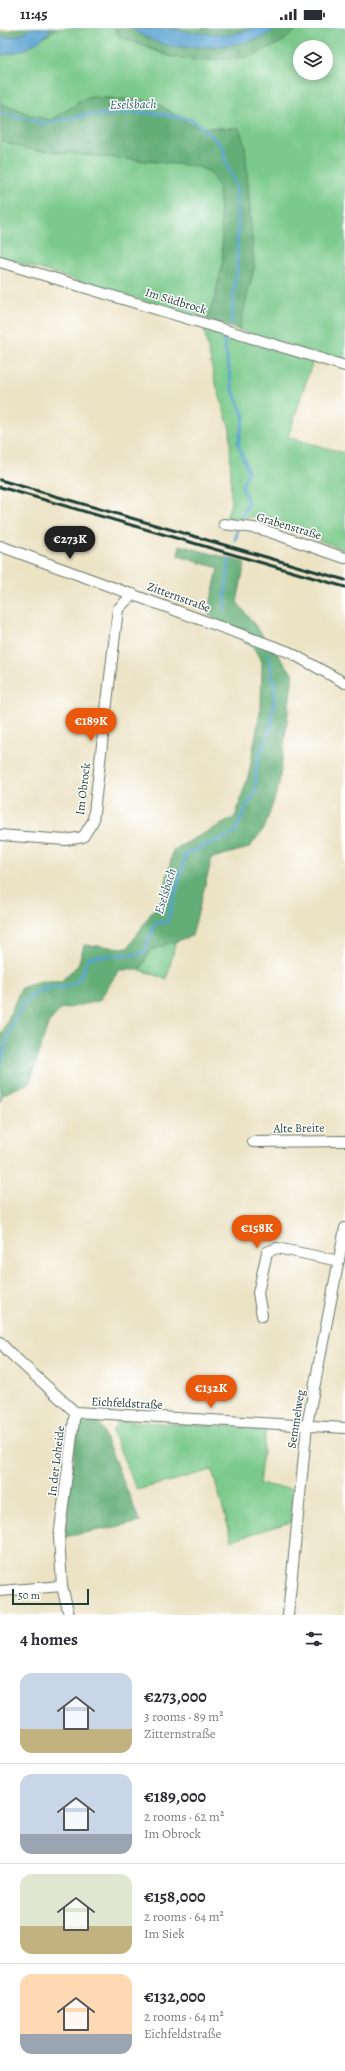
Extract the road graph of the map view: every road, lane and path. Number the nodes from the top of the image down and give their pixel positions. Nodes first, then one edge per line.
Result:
1 (0, 262) edge
2 (345, 366) edge
3 (224, 524) dead end
4 (0, 546) edge
5 (345, 558) edge
6 (133, 594) junction
7 (345, 683) edge
8 (0, 834) edge
9 (345, 1141) edge
10 (253, 1142) dead end
11 (345, 1228) edge
12 (339, 1260) junction
13 (262, 1316) dead end
14 (0, 1342) edge
15 (75, 1412) junction
16 (307, 1425) junction
17 (345, 1428) edge
18 (62, 1586) junction
19 (0, 1591) edge
20 (69, 1615) edge
21 (288, 1615) edge

1 - 2 street, Im Südbrock
3 - 5 street, Grabenstraße
4 - 6 street, Zitternstraße
6 - 7 street, Zitternstraße
6 - 8 street, Im Obrock
9 - 10 street, Alte Breite
11 - 12 street, Semmelweg
12 - 13 street
12 - 16 street, Semmelweg
14 - 15 street, In der Loheide
15 - 16 street, Eichfeldstraße
15 - 18 street, In der Loheide
16 - 17 street, Eichfeldstraße
16 - 21 street, Semmelweg
18 - 19 street
18 - 20 street, In der Loheide

